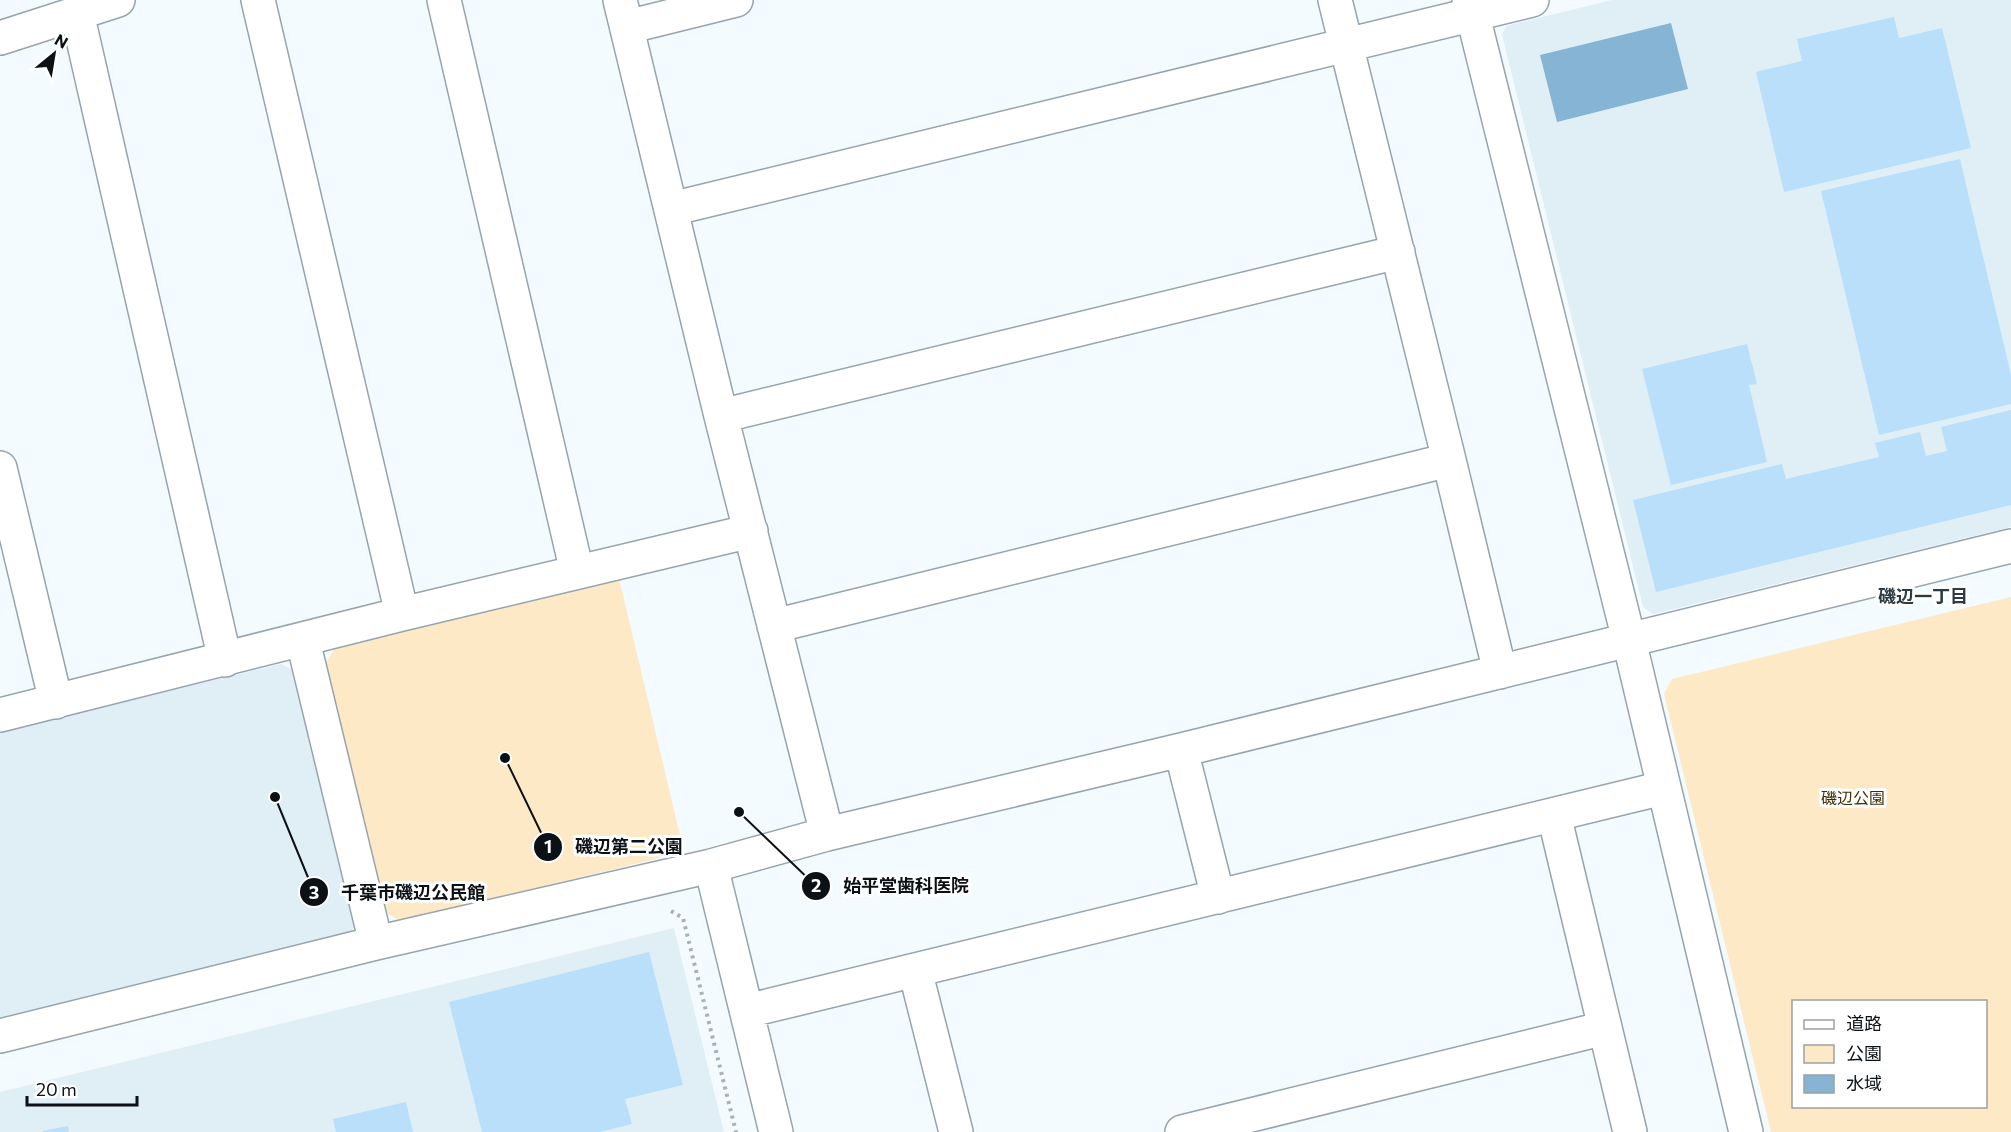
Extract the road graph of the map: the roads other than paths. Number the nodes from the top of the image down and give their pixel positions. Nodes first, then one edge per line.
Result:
1 (118, 0) edge
2 (258, 0) edge
3 (444, 0) edge
4 (736, 0) edge
5 (1335, 0) edge
6 (1532, 0) edge
7 (1471, 8) edge
8 (77, 13) junction
9 (624, 14) edge
10 (0, 38) edge
11 (1346, 46) junction
12 (671, 209) junction
13 (1398, 252) junction
14 (721, 416) junction
15 (1449, 460) junction
16 (0, 468) edge
17 (751, 531) junction
18 (2011, 546) edge
19 (577, 572) junction
20 (402, 614) junction
21 (774, 626) junction
22 (1629, 640) junction
23 (303, 641) junction
24 (225, 660) junction
25 (1500, 672) junction
26 (56, 702) junction
27 (0, 715) edge
28 (1181, 750) junction
29 (1664, 788) junction
30 (1554, 815) junction
31 (827, 834) junction
32 (711, 866) junction
33 (1218, 897) junction
34 (376, 943) junction
35 (915, 970) junction
36 (747, 1011) junction
37 (1605, 1028) junction
38 (0, 1036) edge
39 (776, 1132) edge
40 (956, 1132) edge
41 (1182, 1132) edge
42 (1630, 1132) edge
43 (1746, 1132) edge

1 - 8 street
2 - 20 street
3 - 19 street
4 - 9 street
5 - 11 street
6 - 7 street
7 - 11 street
7 - 22 street
8 - 10 street
8 - 24 street
9 - 12 street
11 - 12 street
11 - 13 street
12 - 14 street
13 - 14 street
13 - 15 street
14 - 17 street
15 - 21 street
15 - 25 street
16 - 26 street
17 - 19 street
17 - 21 street
18 - 22 street
19 - 20 street
20 - 23 street
21 - 31 street
22 - 25 street
22 - 29 street
23 - 24 street
23 - 34 street
24 - 26 street
25 - 28 street
26 - 27 street
28 - 31 street
28 - 33 street
29 - 30 street
29 - 43 street
30 - 33 street
30 - 37 street
31 - 32 street
32 - 34 street
32 - 36 street
33 - 35 street
34 - 38 street
35 - 36 street
35 - 40 street
36 - 39 street
37 - 41 street
37 - 42 street

